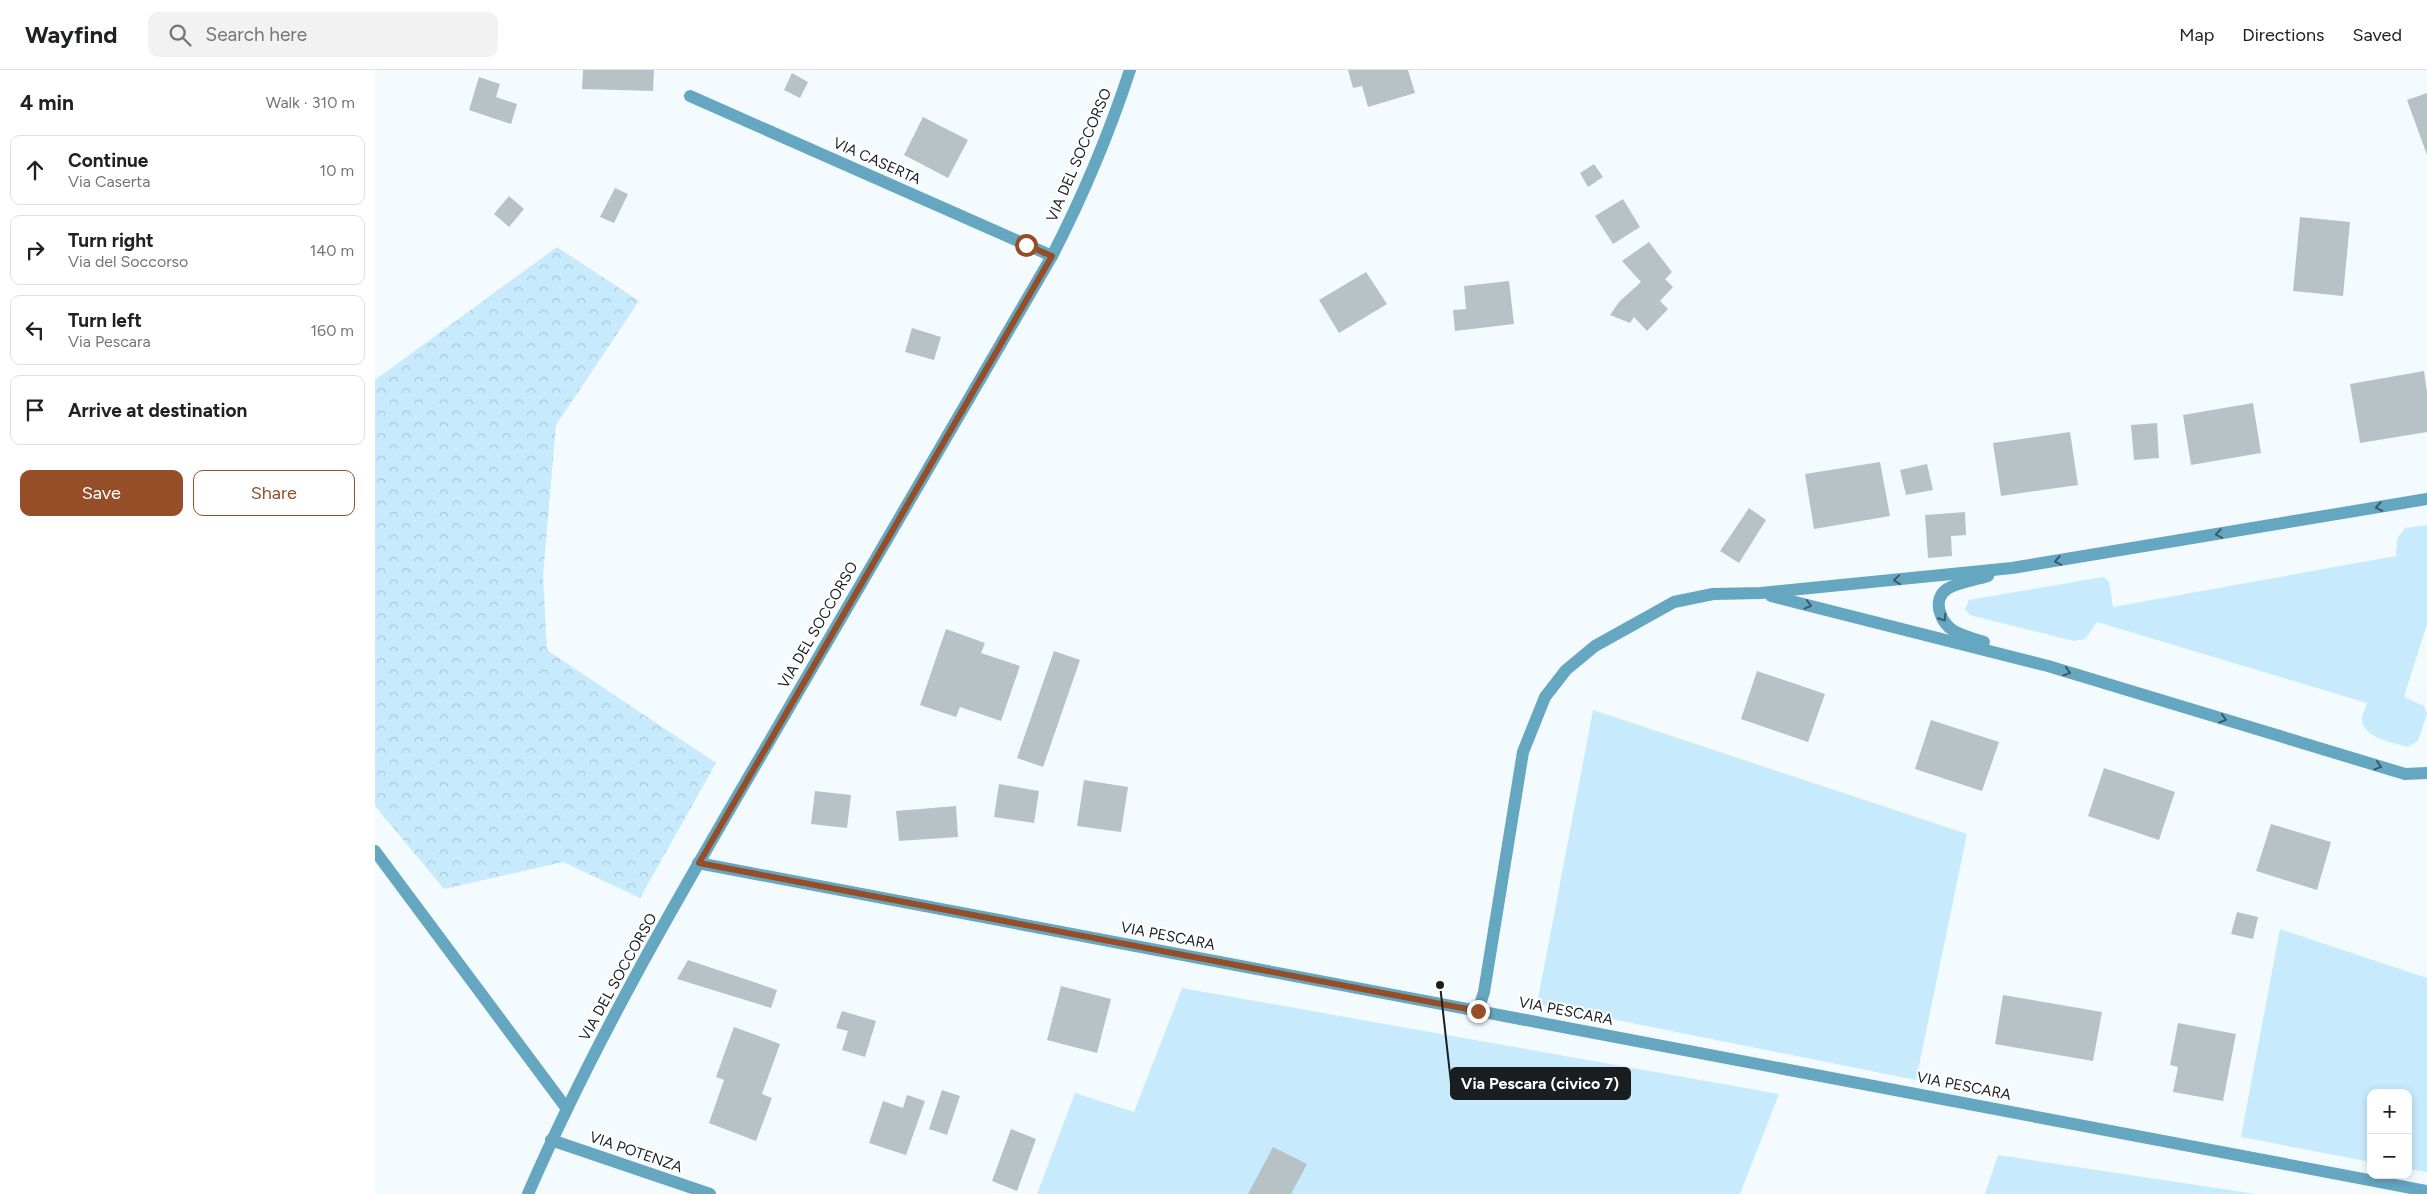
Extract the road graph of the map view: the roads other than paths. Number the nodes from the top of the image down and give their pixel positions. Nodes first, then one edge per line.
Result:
1 (1130, 70) edge
2 (690, 96) dead end
3 (1052, 256) junction
4 (2427, 499) edge
5 (2012, 568) junction
6 (1761, 593) junction
7 (2048, 666) junction
8 (2427, 773) edge
9 (375, 851) edge
10 (699, 863) junction
11 (1478, 1011) junction
12 (567, 1109) junction
13 (551, 1140) junction
14 (2427, 1190) edge
15 (528, 1194) edge
16 (710, 1194) edge

1 - 3 street, VIA DEL SOCCORSO
2 - 3 street, VIA CASERTA
3 - 10 street, VIA DEL SOCCORSO
4 -> 5 street
5 -> 6 street
5 -> 7 street
6 -> 7 street
6 - 11 street
7 -> 8 street
9 - 12 street
10 - 11 street, VIA PESCARA
10 - 12 street, VIA DEL SOCCORSO
11 - 14 street, VIA PESCARA
12 - 13 street, VIA DEL SOCCORSO
13 - 15 street, VIA DEL SOCCORSO
13 - 16 street, VIA POTENZA

